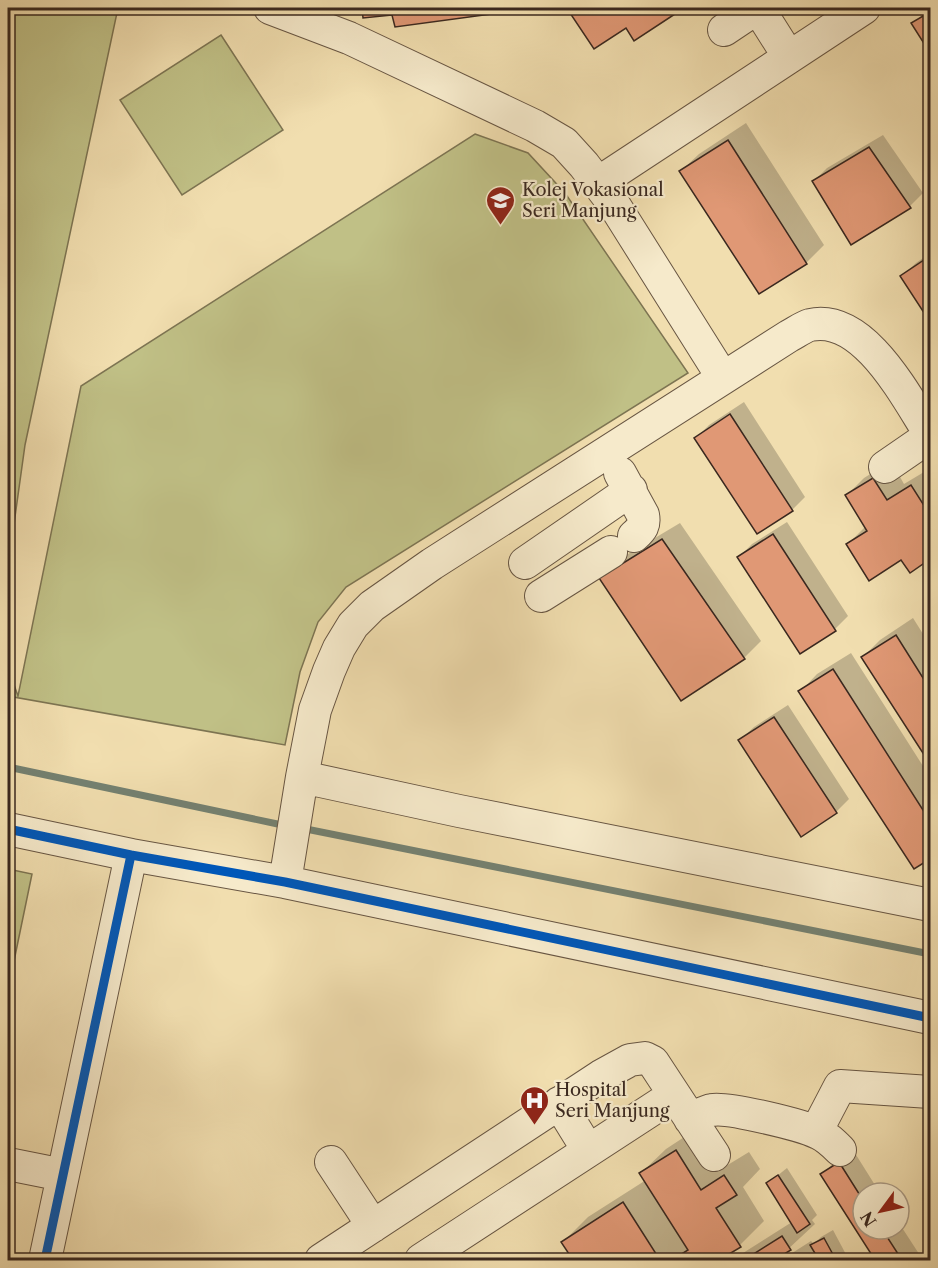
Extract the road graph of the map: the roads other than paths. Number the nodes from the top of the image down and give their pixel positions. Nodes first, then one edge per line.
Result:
1 (757, 8) edge
2 (864, 8) edge
3 (279, 9) edge
4 (724, 30) dead end
5 (789, 57) junction
6 (598, 183) junction
7 (723, 378) junction
8 (930, 435) edge
9 (607, 452) junction
10 (885, 467) dead end
11 (631, 490) junction
12 (525, 563) dead end
13 (540, 596) dead end
14 (300, 789) junction
15 (8, 829) edge
16 (131, 855) junction
17 (285, 882) junction
18 (930, 905) edge
19 (930, 1018) edge
20 (930, 1092) edge
21 (559, 1103) junction
22 (682, 1107) junction
23 (588, 1150) junction
24 (714, 1155) dead end
25 (331, 1162) dead end
26 (8, 1164) edge
27 (63, 1175) junction
28 (373, 1226) junction
29 (45, 1260) edge
30 (321, 1260) edge
31 (421, 1260) edge

1 - 4 street
1 - 5 street
2 - 5 street
3 - 6 street
5 - 6 street
6 - 7 street
7 - 8 street
7 - 9 street
8 - 10 street
9 - 11 street
9 - 14 street
11 - 12 street
11 - 13 street
14 - 17 street
14 - 18 street
15 - 16 street
16 - 17 street
16 - 27 street
17 - 19 street
20 - 22 street
21 - 22 street
21 - 23 street
21 - 28 street
22 - 23 street
22 - 24 street
23 - 31 street
25 - 28 street
26 - 27 street
27 - 29 street
28 - 30 street

